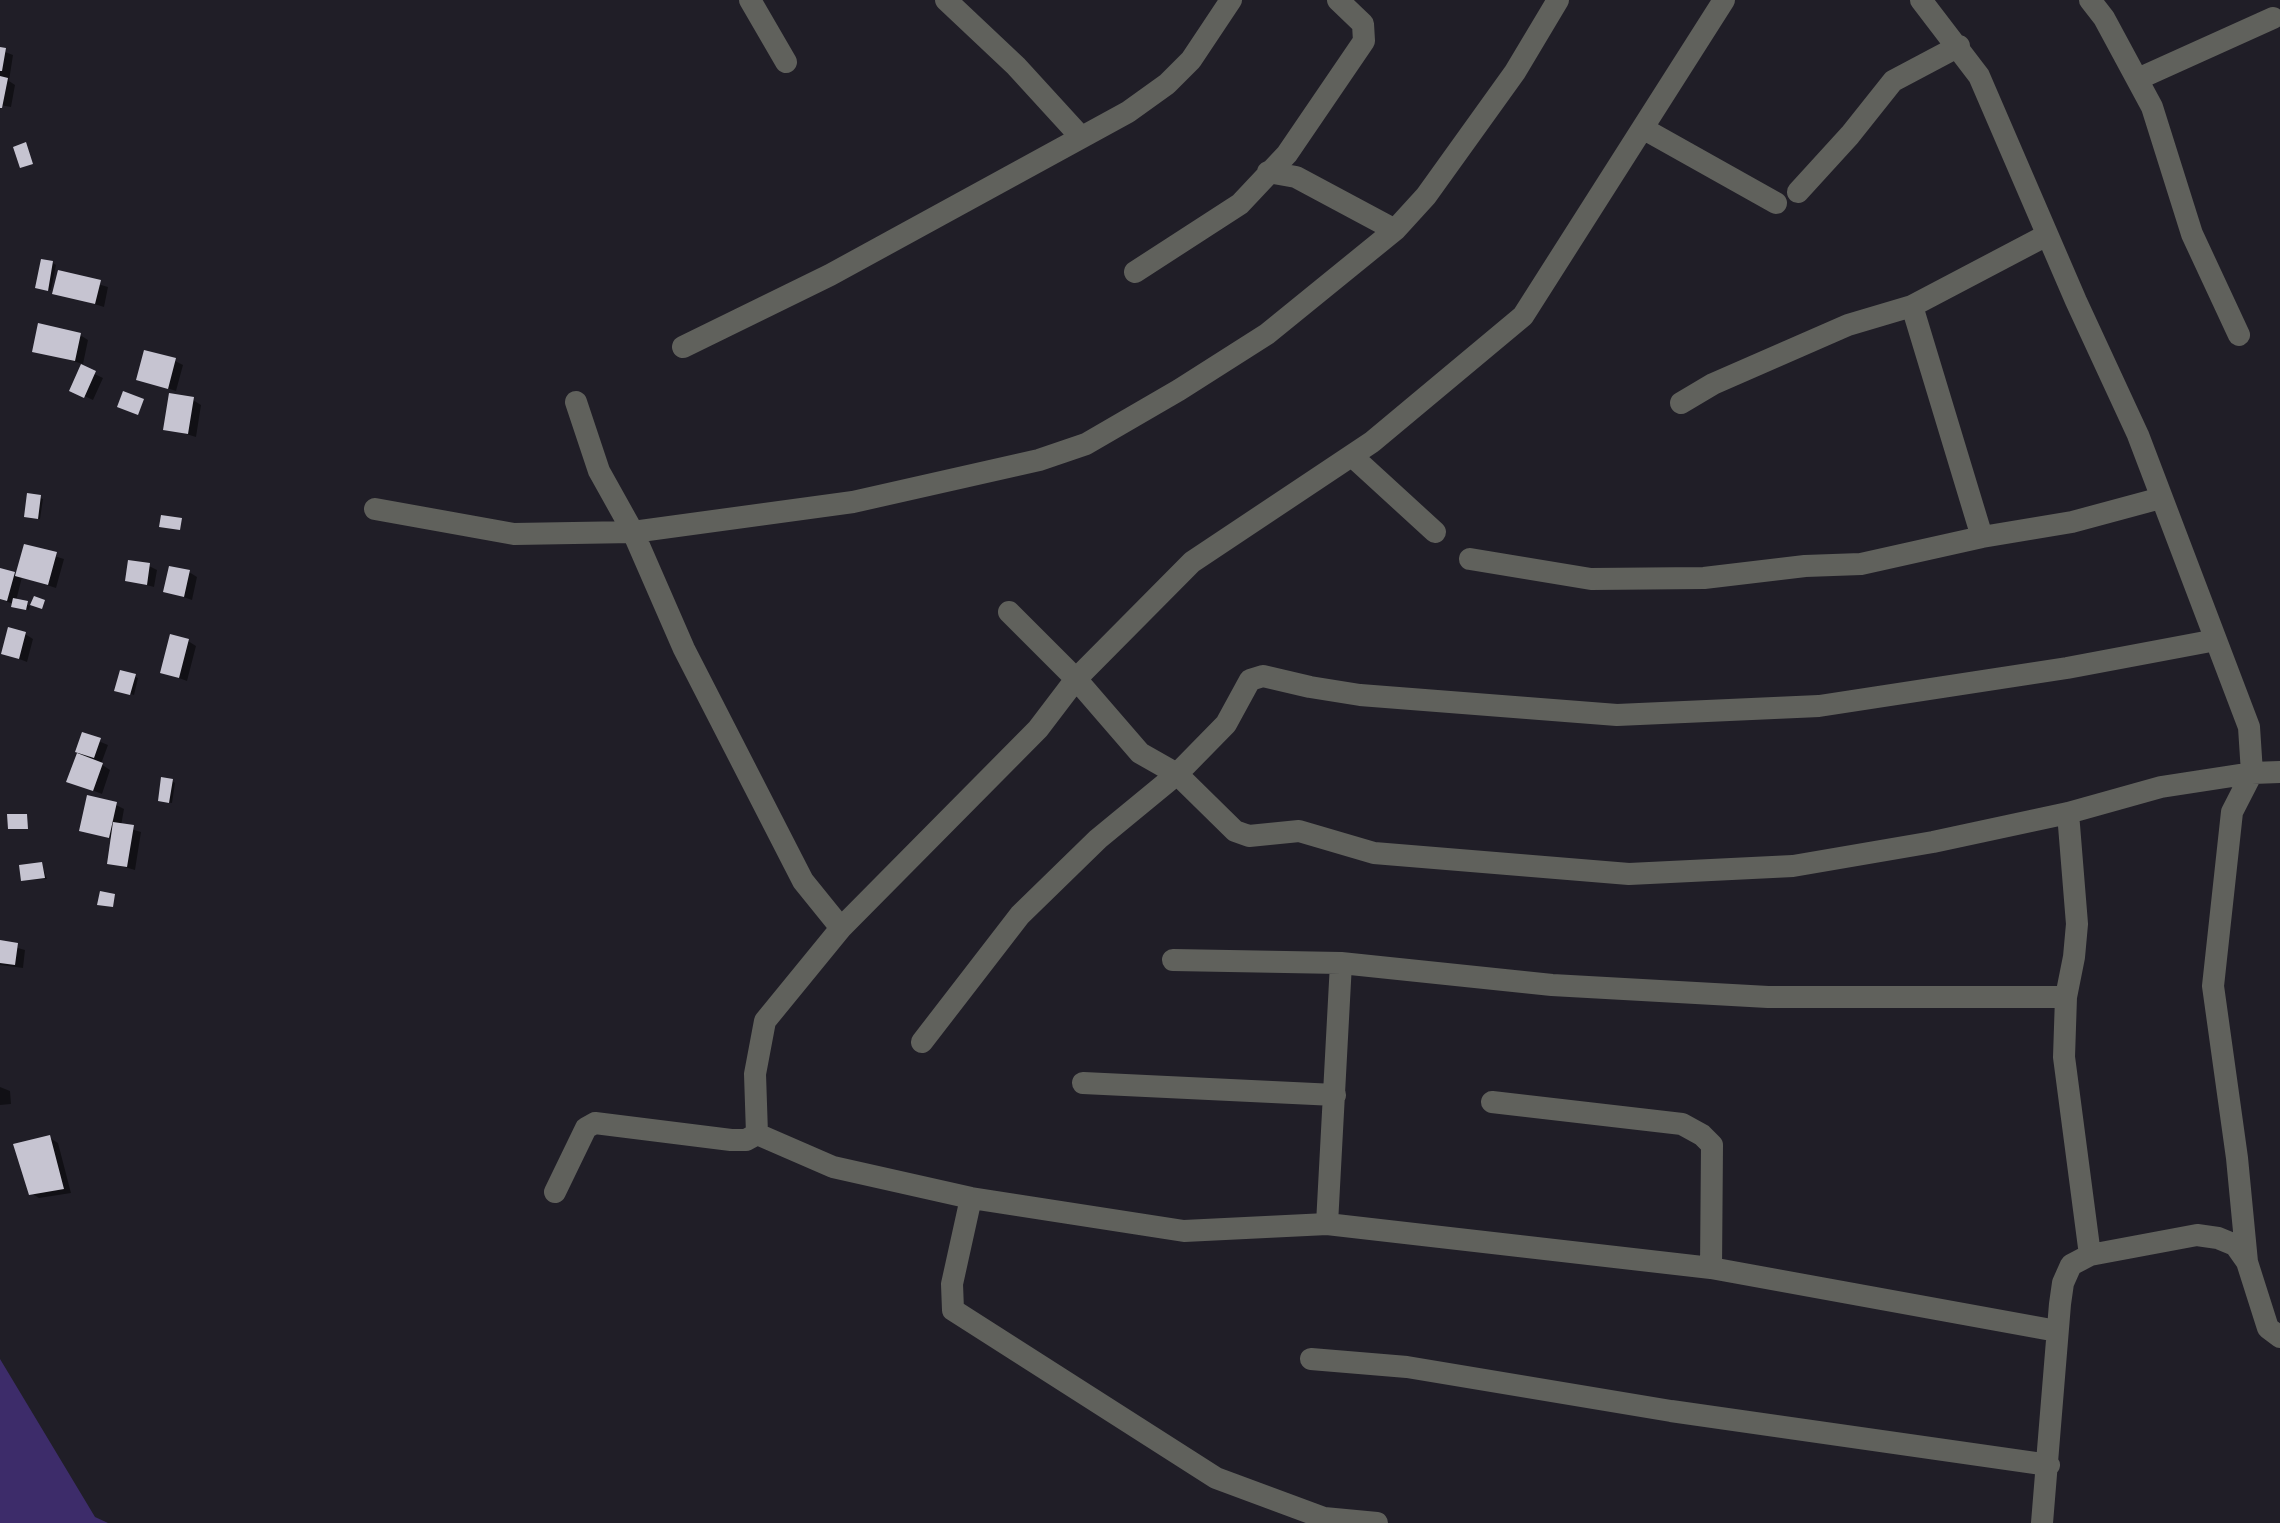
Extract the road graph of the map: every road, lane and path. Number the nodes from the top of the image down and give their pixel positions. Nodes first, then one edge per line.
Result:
1 (750, 0) edge
2 (946, 0) edge
3 (1231, 0) edge
4 (1338, 0) edge
5 (1558, 0) edge
6 (1724, 0) edge
7 (1921, 0) edge
8 (2090, 0) edge
9 (2272, 15) edge
10 (1959, 46) junction
11 (786, 62) dead end
12 (2140, 78) junction
13 (1644, 129) junction
14 (1080, 136) junction
15 (1268, 172) junction
16 (1798, 192) dead end
17 (1776, 202) dead end
18 (1395, 230) junction
19 (2047, 236) junction
20 (1135, 272) dead end
21 (1912, 306) junction
22 (2238, 335) dead end
23 (684, 347) dead end
24 (576, 402) dead end
25 (1681, 403) dead end
26 (1352, 456) junction
27 (2161, 498) junction
28 (374, 509) dead end
29 (633, 532) junction
30 (1435, 532) dead end
31 (1982, 537) junction
32 (1470, 559) dead end
33 (1009, 612) dead end
34 (2216, 640) junction
35 (1076, 679) junction
36 (2252, 772) junction
37 (2280, 772) edge
38 (1176, 774) junction
39 (2068, 813) junction
40 (841, 928) junction
41 (1173, 960) dead end
42 (1341, 963) junction
43 (2066, 997) junction
44 (922, 1042) dead end
45 (1083, 1082) dead end
46 (1335, 1094) junction
47 (1492, 1102) dead end
48 (757, 1134) junction
49 (556, 1192) dead end
50 (971, 1198) junction
51 (1327, 1224) junction
52 (2090, 1255) junction
53 (2247, 1262) junction
54 (1711, 1268) junction
55 (2057, 1331) junction
56 (2280, 1337) edge
57 (1311, 1359) dead end
58 (2049, 1465) junction
59 (1377, 1523) edge
60 (2042, 1523) edge

1 - 11 street
2 - 14 street
3 - 14 street
4 - 15 street
5 - 18 street
6 - 13 street
7 - 10 street
8 - 12 street
9 - 12 street
10 - 16 street
10 - 19 street
12 - 22 street
13 - 17 street
13 - 26 street
14 - 23 street
15 - 18 street
15 - 20 street
18 - 29 street
19 - 21 street
19 - 27 street
21 - 25 street
21 - 31 street
24 - 29 street
26 - 30 street
26 - 35 street
27 - 31 street
27 - 34 street
28 - 29 street
29 - 40 street
31 - 32 street
33 - 35 street
34 - 36 street
34 - 38 street
35 - 38 street
35 - 40 street
36 - 37 street
36 - 39 street
36 - 53 street
38 - 39 street
38 - 44 street
39 - 43 street
40 - 48 street
41 - 42 street
42 - 43 street
42 - 46 street
43 - 52 street
45 - 46 street
46 - 51 street
47 - 54 street
48 - 49 street
48 - 50 street
50 - 51 street
50 - 59 street
51 - 54 street
52 - 53 street
52 - 55 street
53 - 56 street
54 - 55 street
55 - 58 street
57 - 58 street
58 - 60 street

